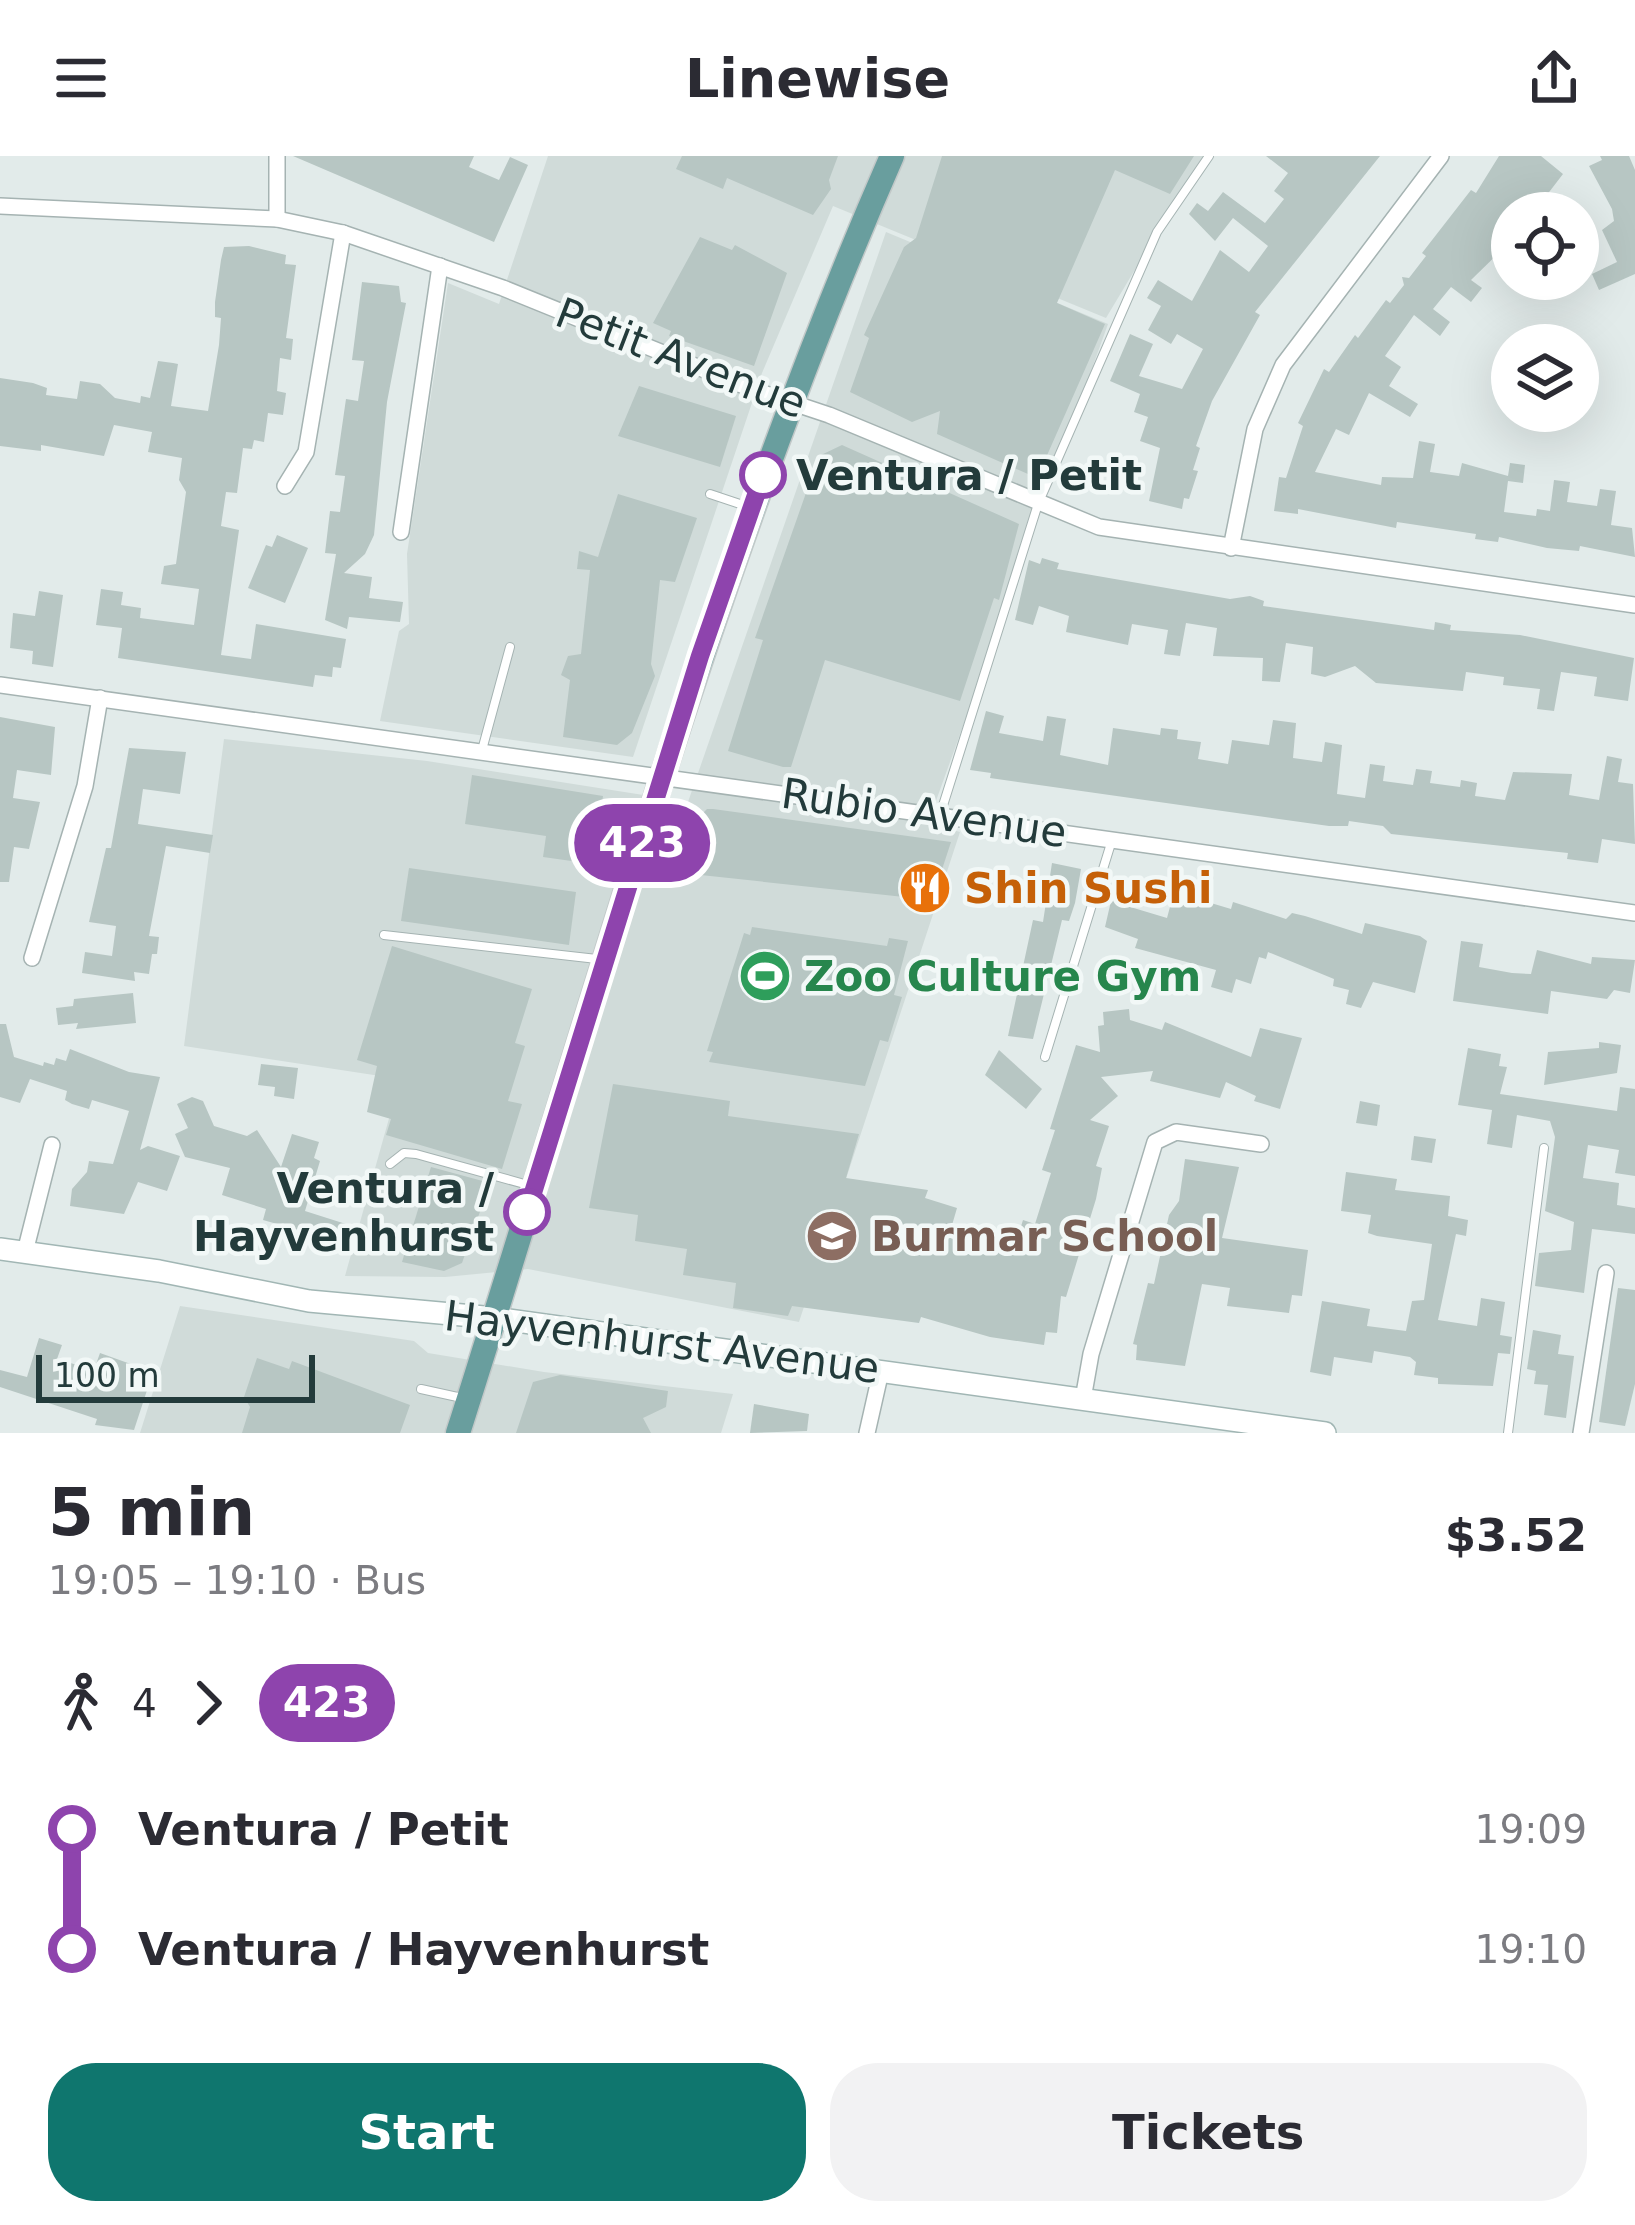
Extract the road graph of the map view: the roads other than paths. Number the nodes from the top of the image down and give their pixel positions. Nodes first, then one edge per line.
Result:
1 (277, 156) edge
2 (892, 156) edge
3 (1209, 156) edge
4 (1441, 156) edge
5 (0, 206) edge
6 (277, 219) junction
7 (343, 232) junction
8 (440, 266) junction
9 (790, 402) junction
10 (285, 487) dead end
11 (710, 494) dead end
12 (1038, 504) junction
13 (751, 508) junction
14 (400, 532) dead end
15 (1232, 548) junction
16 (1635, 605) edge
17 (510, 647) dead end
18 (0, 685) edge
19 (100, 698) junction
20 (453, 748) junction
21 (482, 752) junction
22 (449, 766) dead end
23 (664, 778) junction
24 (940, 815) junction
25 (1112, 839) junction
26 (1635, 913) edge
27 (384, 935) dead end
28 (32, 958) dead end
29 (606, 961) junction
30 (1046, 1057) dead end
31 (1261, 1144) dead end
32 (52, 1145) dead end
33 (1544, 1148) dead end
34 (390, 1163) dead end
35 (535, 1187) junction
36 (0, 1249) edge
37 (26, 1252) junction
38 (1606, 1274) dead end
39 (495, 1318) junction
40 (881, 1371) junction
41 (421, 1389) dead end
42 (1083, 1399) junction
43 (469, 1400) junction
44 (458, 1433) edge
45 (867, 1433) edge
46 (1325, 1433) edge
47 (1508, 1433) edge
48 (1581, 1433) edge

1 - 6 street
2 - 9 main road
3 - 12 lane
4 - 15 street
5 - 6 street, Petit Avenue
6 - 7 street, Petit Avenue
7 - 8 street, Petit Avenue
7 - 10 street
8 - 9 street, Petit Avenue
8 - 14 street
9 - 12 street, Petit Avenue
9 - 13 main road
11 - 13 lane
12 - 15 street, Petit Avenue
12 - 24 lane
13 - 23 main road
15 - 16 street, Petit Avenue
17 - 21 lane
18 - 19 street, Rubio Avenue
19 - 20 street, Rubio Avenue
19 - 28 street
20 - 21 street, Rubio Avenue
20 - 22 lane
21 - 23 street, Rubio Avenue
23 - 24 street, Rubio Avenue
23 - 29 main road
24 - 25 street, Rubio Avenue
25 - 26 street, Rubio Avenue
25 - 30 lane
27 - 29 lane
29 - 35 main road
31 - 42 street
32 - 37 street
33 - 47 lane
34 - 35 lane
35 - 39 main road
36 - 37 main road, Hayvenhurst Avenue
37 - 39 main road, Hayvenhurst Avenue
38 - 48 street
39 - 40 main road, Hayvenhurst Avenue
39 - 43 main road
40 - 42 main road, Hayvenhurst Avenue
40 - 45 street
41 - 43 lane
42 - 46 main road, Hayvenhurst Avenue
43 - 44 main road

